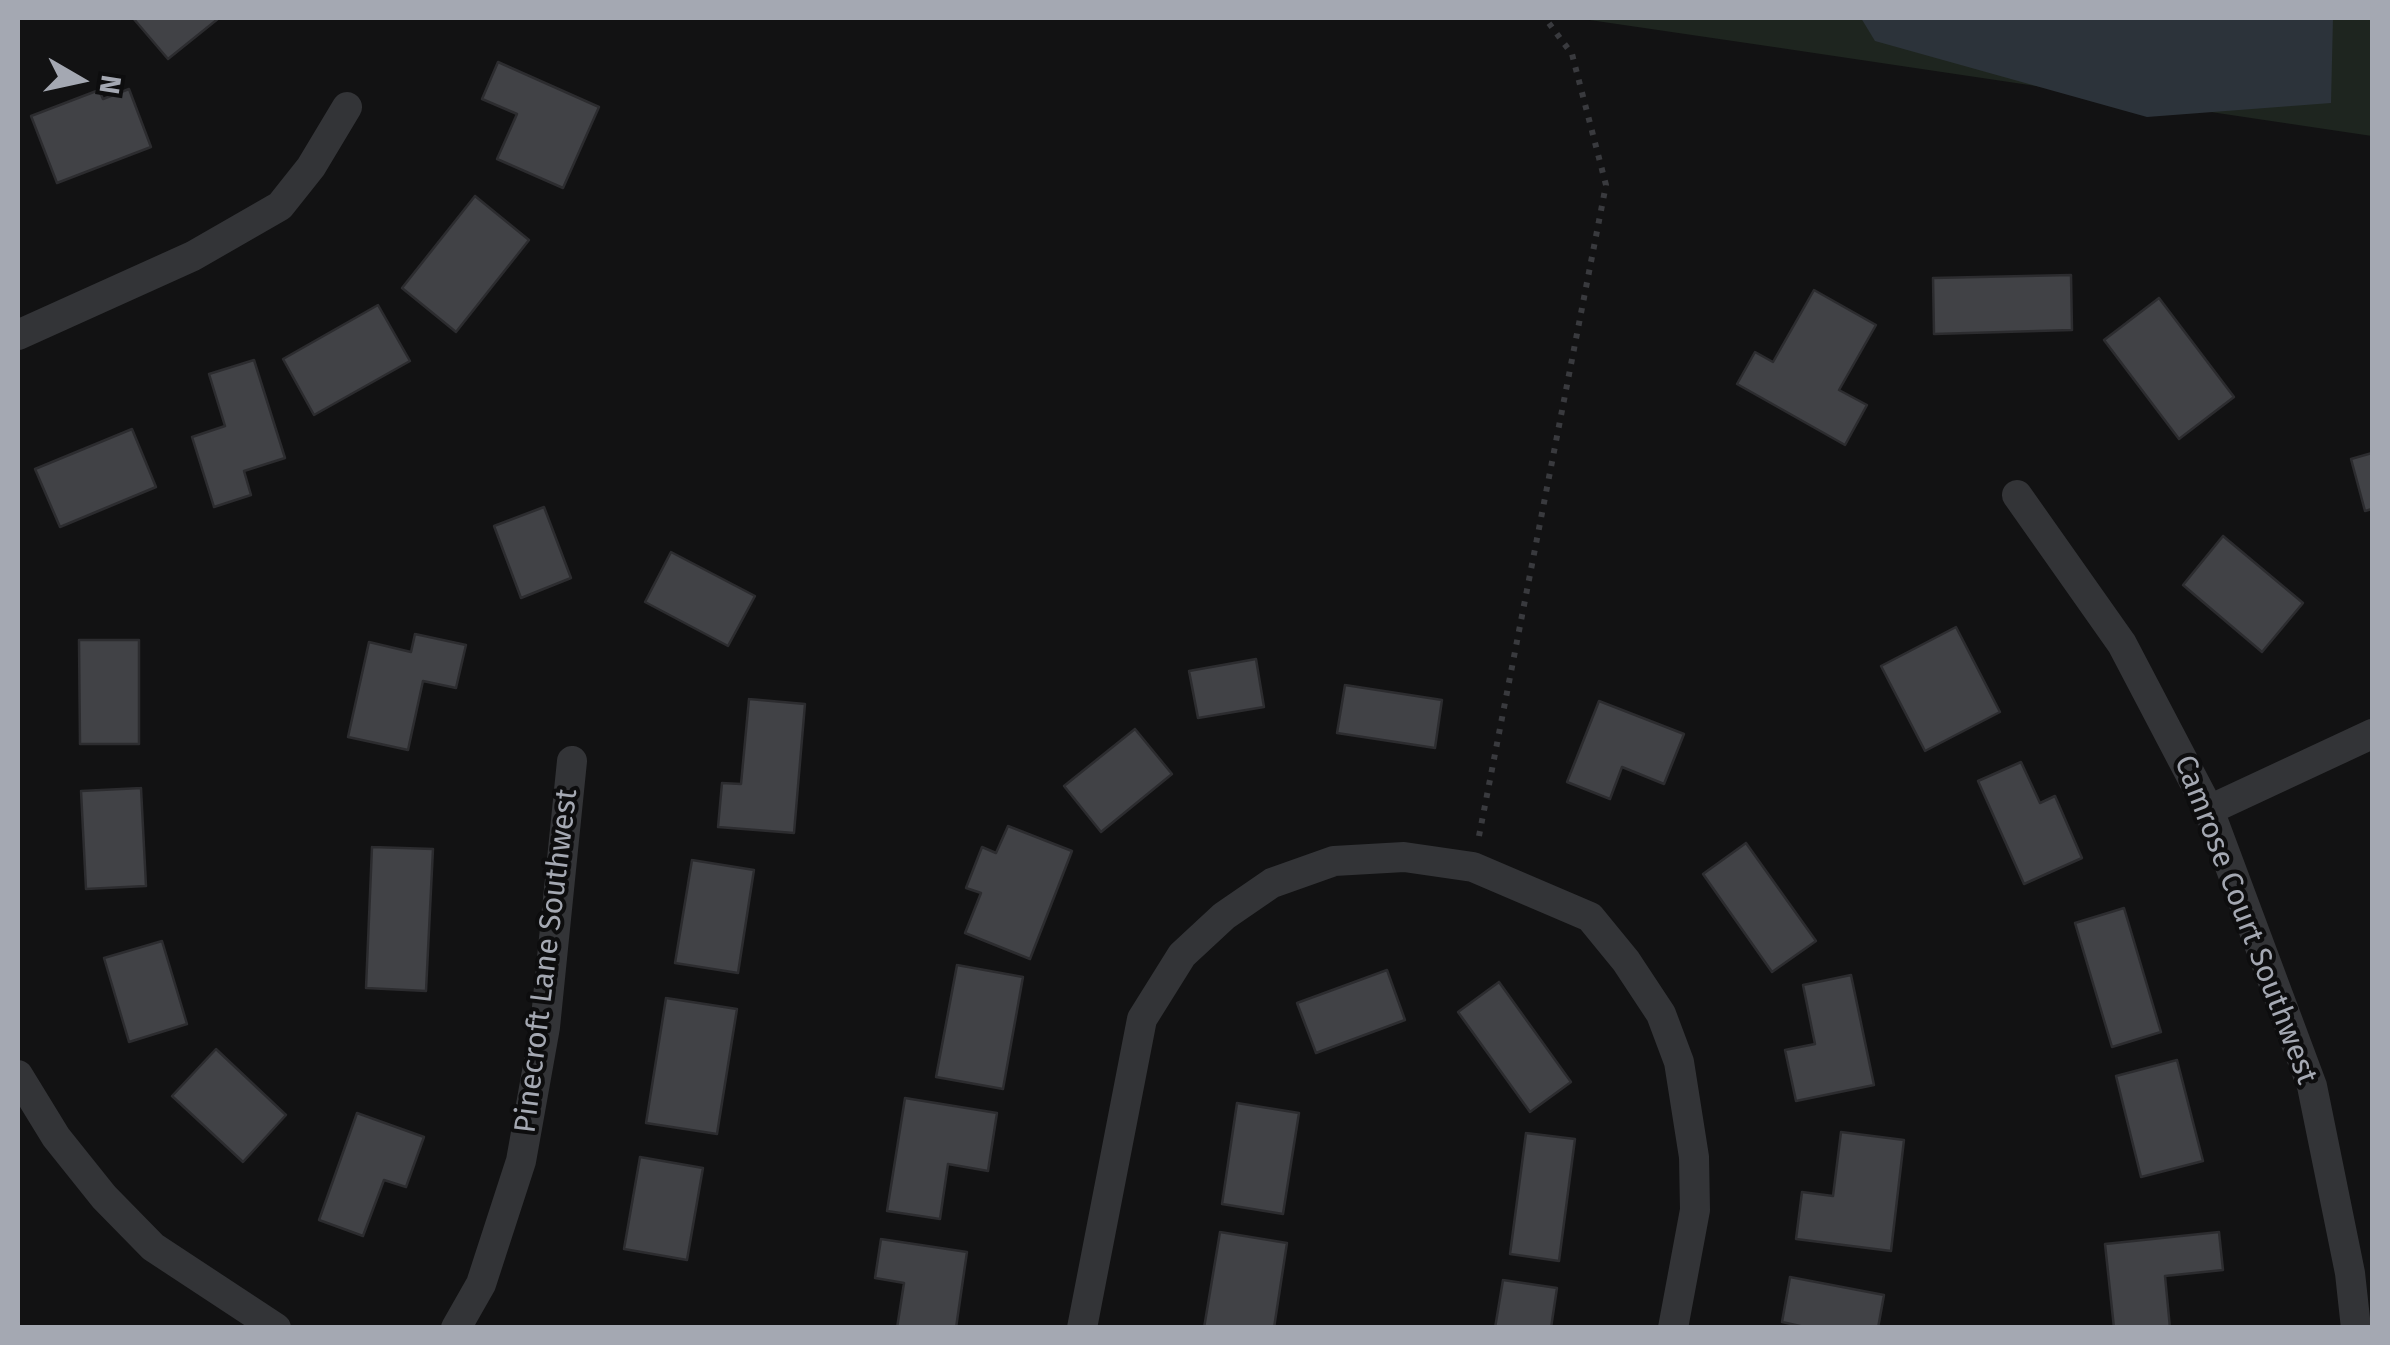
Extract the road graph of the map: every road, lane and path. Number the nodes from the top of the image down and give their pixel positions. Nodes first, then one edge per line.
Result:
1 (1545, 18) edge
2 (347, 107) dead end
3 (18, 335) edge
4 (2018, 495) dead end
5 (2372, 734) edge
6 (572, 761) dead end
7 (2209, 810) junction
8 (1473, 866) junction
9 (18, 1074) edge
10 (276, 1328) edge
11 (456, 1328) edge
12 (1082, 1328) edge
13 (1673, 1328) edge
14 (2356, 1328) edge

1 - 8 path
2 - 3 street
4 - 7 street, Camrose Court Southwest
5 - 7 street
6 - 11 street, Pinecroft Lane Southwest
7 - 14 street, Camrose Court Southwest
8 - 12 street
8 - 13 street
9 - 10 street

